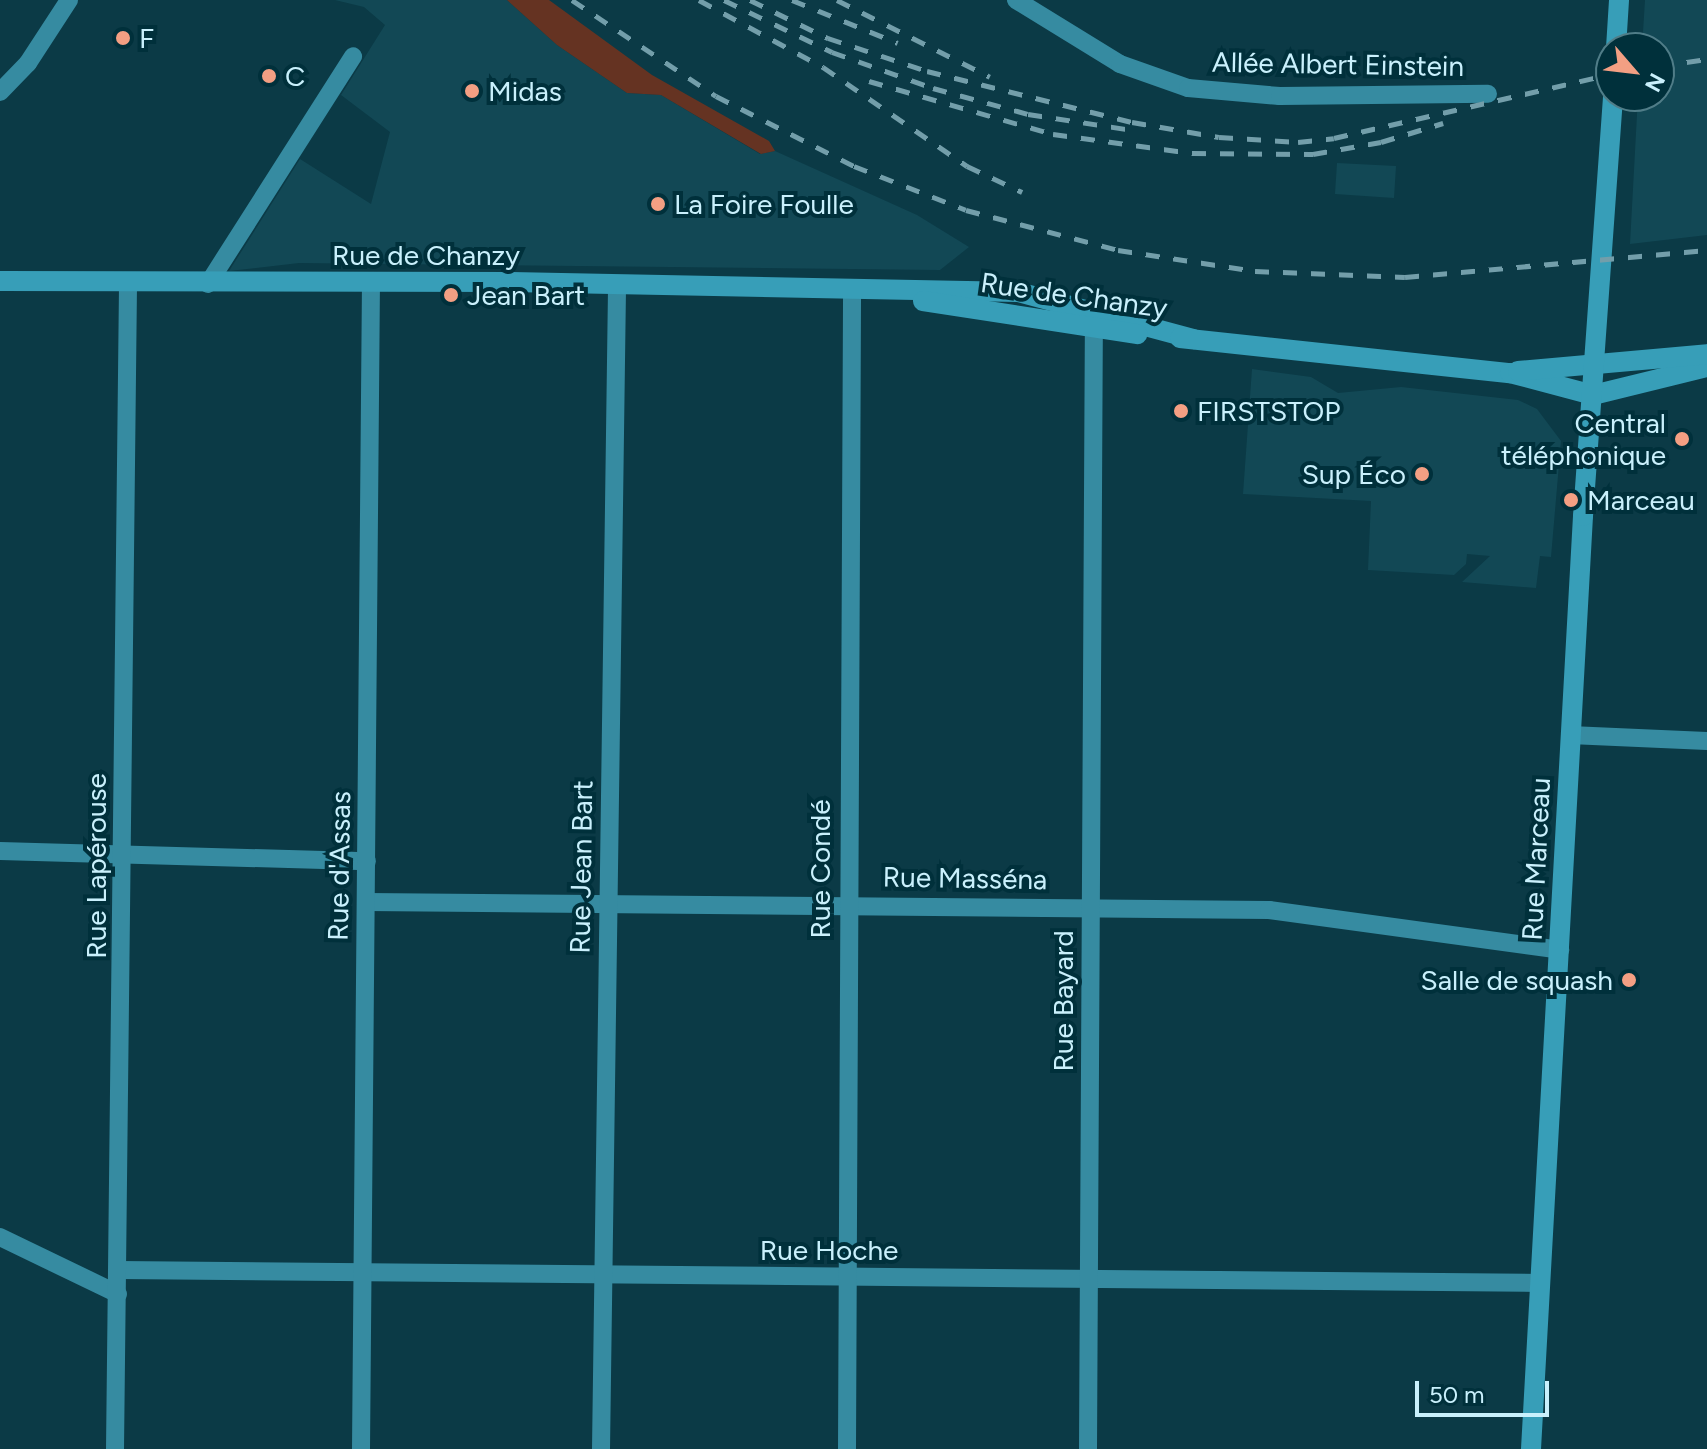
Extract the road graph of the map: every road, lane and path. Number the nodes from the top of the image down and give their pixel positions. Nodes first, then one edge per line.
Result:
1 (69, 0) edge
2 (1016, 0) edge
3 (1619, 0) edge
4 (1617, 32) edge
5 (353, 56) dead end
6 (0, 92) edge
7 (1488, 94) dead end
8 (1612, 112) edge
9 (0, 281) edge
10 (128, 284) junction
11 (208, 284) junction
12 (371, 284) junction
13 (617, 285) junction
14 (852, 290) junction
15 (1094, 321) junction
16 (1707, 354) edge
17 (1594, 363) junction
18 (1707, 367) edge
19 (1510, 373) junction
20 (1593, 395) junction
21 (1570, 735) junction
22 (1707, 741) edge
23 (0, 851) edge
24 (124, 857) junction
25 (367, 861) junction
26 (366, 902) junction
27 (609, 905) junction
28 (847, 905) junction
29 (1092, 908) junction
30 (1560, 950) junction
31 (1, 1240) edge
32 (118, 1270) junction
33 (363, 1275) junction
34 (603, 1275) junction
35 (847, 1278) junction
36 (1089, 1278) junction
37 (1540, 1283) junction
38 (118, 1294) junction
39 (115, 1449) edge
40 (361, 1449) edge
41 (601, 1449) edge
42 (847, 1449) edge
43 (1088, 1449) edge
44 (1531, 1449) edge

1 - 6 street
2 - 7 street, Allée Albert Einstein
3 - 4 main road
5 - 11 street
8 - 17 main road, Rue Marceau
9 - 10 main road, Rue de Chanzy
10 - 11 main road, Rue de Chanzy
10 - 24 street, Rue Lapérouse
11 - 12 main road, Rue de Chanzy
12 - 13 main road, Rue de Chanzy
12 - 25 street, Rue d'Assas
13 - 14 main road, Rue de Chanzy
13 - 27 street, Rue Jean Bart
14 - 15 main road, Rue de Chanzy
14 - 28 street, Rue Condé
15 - 19 main road, Rue de Chanzy
15 - 29 street, Rue Bayard
16 - 17 main road, Rue de Chanzy
17 - 19 main road, Rue de Chanzy
17 - 20 main road, Rue Marceau
18 - 20 main road
19 - 20 main road, Rue de Chanzy
20 - 21 main road, Rue Marceau
21 - 22 street
21 - 30 main road, Rue Marceau
23 - 24 street
24 - 25 street
24 - 32 street, Rue Lapérouse
25 - 26 street, Rue d'Assas
26 - 27 street, Rue Masséna
26 - 33 street, Rue d'Assas
27 - 28 street, Rue Masséna
27 - 34 street, Rue Jean Bart
28 - 29 street, Rue Masséna
28 - 35 street, Rue Condé
29 - 30 street, Rue Masséna
29 - 36 street, Rue Bayard
30 - 37 main road, Rue Marceau
31 - 38 street
32 - 33 street, Rue Hoche
32 - 38 street, Rue Lapérouse
33 - 34 street, Rue Hoche
33 - 40 street, Rue d'Assas
34 - 35 street, Rue Hoche
34 - 41 street, Rue Jean Bart
35 - 36 street, Rue Hoche
35 - 42 street, Rue Condé
36 - 37 street, Rue Hoche
36 - 43 street, Rue Bayard
37 - 44 main road, Rue Marceau
38 - 39 street, Rue Lapérouse

